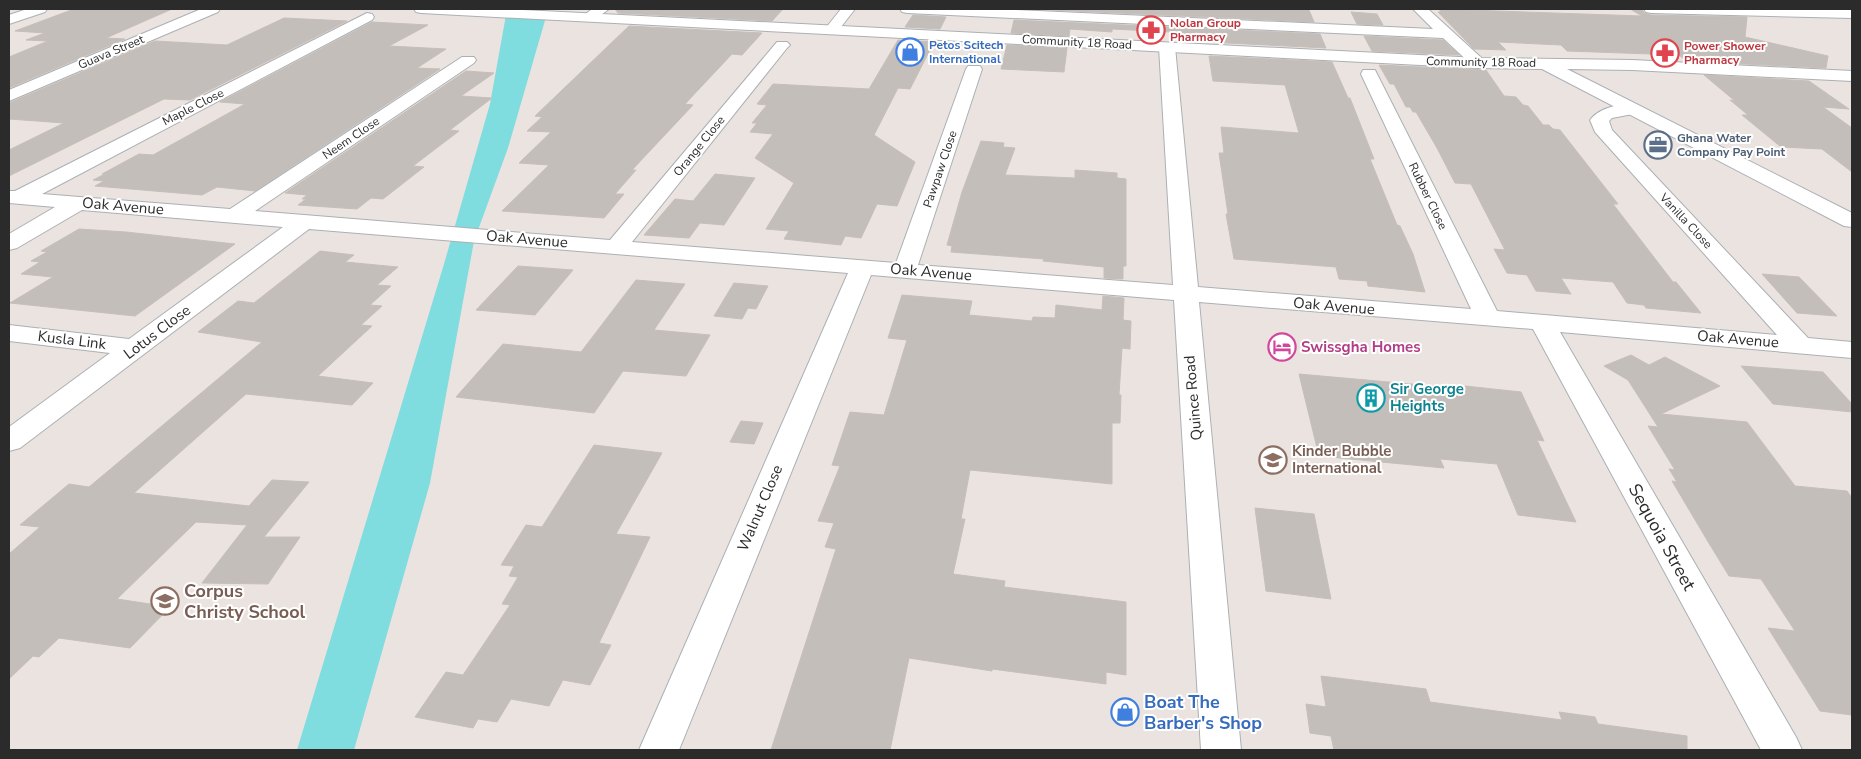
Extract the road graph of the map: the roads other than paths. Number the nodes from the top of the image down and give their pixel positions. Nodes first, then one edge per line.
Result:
1 (40, 9) edge
2 (213, 9) edge
3 (421, 9) edge
4 (848, 9) edge
5 (906, 9) edge
6 (1420, 9) edge
7 (1651, 9) edge
8 (595, 13) edge
9 (1852, 14) edge
10 (1061, 16) junction
11 (367, 17) dead end
12 (9, 20) edge
13 (832, 29) junction
14 (1446, 34) junction
15 (1056, 40) junction
16 (782, 45) dead end
17 (1167, 46) junction
18 (468, 60) dead end
19 (1479, 63) junction
20 (1501, 64) junction
21 (1542, 64) junction
22 (1592, 64) junction
23 (974, 69) dead end
24 (1369, 74) dead end
25 (1852, 76) edge
26 (1591, 88) junction
27 (9, 96) edge
28 (1632, 109) junction
29 (14, 197) edge
30 (80, 202) junction
31 (234, 216) junction
32 (1852, 221) edge
33 (304, 222) junction
34 (9, 243) edge
35 (616, 247) junction
36 (863, 267) junction
37 (905, 270) junction
38 (1184, 294) junction
39 (1488, 319) junction
40 (1542, 323) junction
41 (9, 333) edge
42 (1800, 345) junction
43 (136, 348) junction
44 (1852, 350) edge
45 (9, 441) edge
46 (658, 750) edge
47 (1221, 750) edge
48 (1782, 750) edge

1 - 12 street
2 - 27 street, Guava Street
3 - 8 street, Community 18 Road
4 - 13 street
5 - 10 street
6 - 14 street
7 - 9 street
8 - 13 street, Community 18 Road
10 - 14 street
10 - 15 street
11 - 29 street, Maple Close
13 - 15 street, Community 18 Road
14 - 19 street
15 - 17 street, Community 18 Road
16 - 35 street, Orange Close
17 - 19 street, Community 18 Road
17 - 38 street, Quince Road
18 - 31 street, Neem Close
19 - 20 street, Community 18 Road
20 - 21 street, Community 18 Road
20 - 26 street
21 - 22 street, Community 18 Road
21 - 26 street
22 - 25 street, Community 18 Road
22 - 26 street
23 - 37 street, Pawpaw Close
24 - 39 street, Rubber Close
26 - 28 street
28 - 32 street
28 - 42 street, Vanilla Close
29 - 30 street, Oak Avenue
30 - 31 street, Oak Avenue
30 - 34 street
31 - 33 street, Oak Avenue
33 - 35 street, Oak Avenue
33 - 43 street, Lotus Close
35 - 36 street, Oak Avenue
36 - 37 street, Oak Avenue
36 - 46 street, Walnut Close
37 - 38 street, Oak Avenue
38 - 39 street, Oak Avenue
38 - 47 street, Quince Road
39 - 40 street, Oak Avenue
40 - 42 street, Oak Avenue
40 - 48 street, Sequoia Street
41 - 43 street, Kusla Link
42 - 44 street, Oak Avenue
43 - 45 street, Lotus Close

